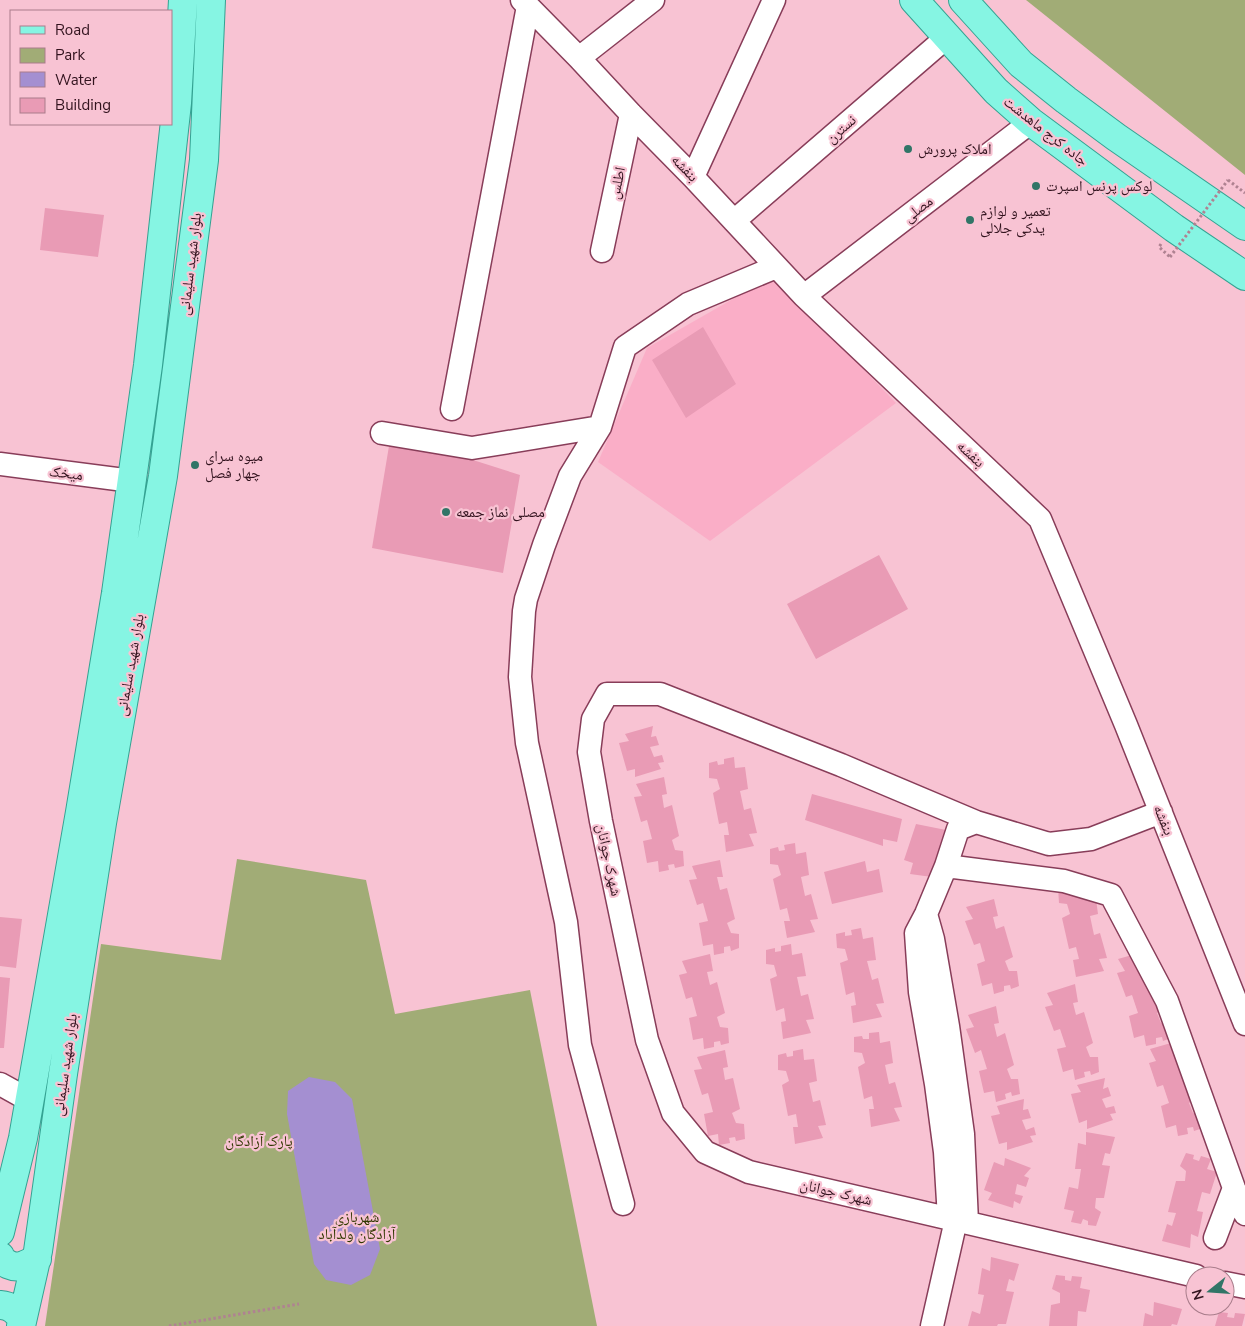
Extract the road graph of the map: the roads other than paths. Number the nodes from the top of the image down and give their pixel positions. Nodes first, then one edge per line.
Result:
1 (183, 0) edge
2 (211, 0) edge
3 (653, 0) edge
4 (774, 0) edge
5 (914, 0) edge
6 (963, 0) edge
7 (525, 3) edge
8 (947, 38) junction
9 (579, 58) junction
10 (631, 114) junction
11 (1030, 122) junction
12 (693, 177) junction
13 (1217, 207) junction
14 (734, 221) junction
15 (1245, 226) edge
16 (1193, 240) junction
17 (602, 251) dead end
18 (776, 267) junction
19 (1245, 276) edge
20 (804, 296) junction
21 (452, 409) dead end
22 (600, 427) junction
23 (382, 433) dead end
24 (0, 464) edge
25 (132, 481) junction
26 (1161, 812) junction
27 (976, 822) junction
28 (946, 866) junction
29 (1245, 1024) edge
30 (0, 1084) edge
31 (29, 1100) junction
32 (1234, 1188) junction
33 (623, 1204) dead end
34 (1245, 1214) edge
35 (958, 1220) junction
36 (0, 1232) edge
37 (1215, 1238) dead end
38 (0, 1256) edge
39 (37, 1259) junction
40 (1185, 1273) edge
41 (17, 1320) edge
42 (932, 1326) edge

1 - 25 main road, بلوار شهید سلیمانی
2 - 39 main road, بلوار شهید سلیمانی
3 - 9 street
4 - 12 street
5 - 8 main road, جاده کرج ماهدشت
6 - 13 main road
7 - 9 street, بنفشه
7 - 21 street
8 - 11 main road, جاده کرج ماهدشت
8 - 14 street, نسترن
9 - 10 street, بنفشه
10 - 12 street, بنفشه
10 - 17 street, اطلس
11 - 16 main road, جاده کرج ماهدشت
11 - 20 street, مصلی
12 - 14 street, بنفشه
13 - 15 main road
13 - 16 main road
14 - 18 street, بنفشه
16 - 19 main road, جاده کرج ماهدشت
18 - 20 street, بنفشه
18 - 22 street
20 - 26 street, بنفشه
22 - 23 street
22 - 33 street
24 - 25 street, میخک
25 - 31 main road, بلوار شهید سلیمانی
26 - 27 street, شهرک جوانان
26 - 29 street, بنفشه
27 - 28 street
27 - 35 street, شهرک جوانان
28 - 32 street
28 - 35 street
30 - 31 street
31 - 36 main road, بلوار شهید سلیمانی
32 - 34 street
32 - 37 street
35 - 40 street, شهرک جوانان
35 - 42 street
38 - 39 main road
39 - 41 main road, بلوار شهید سلیمانی

